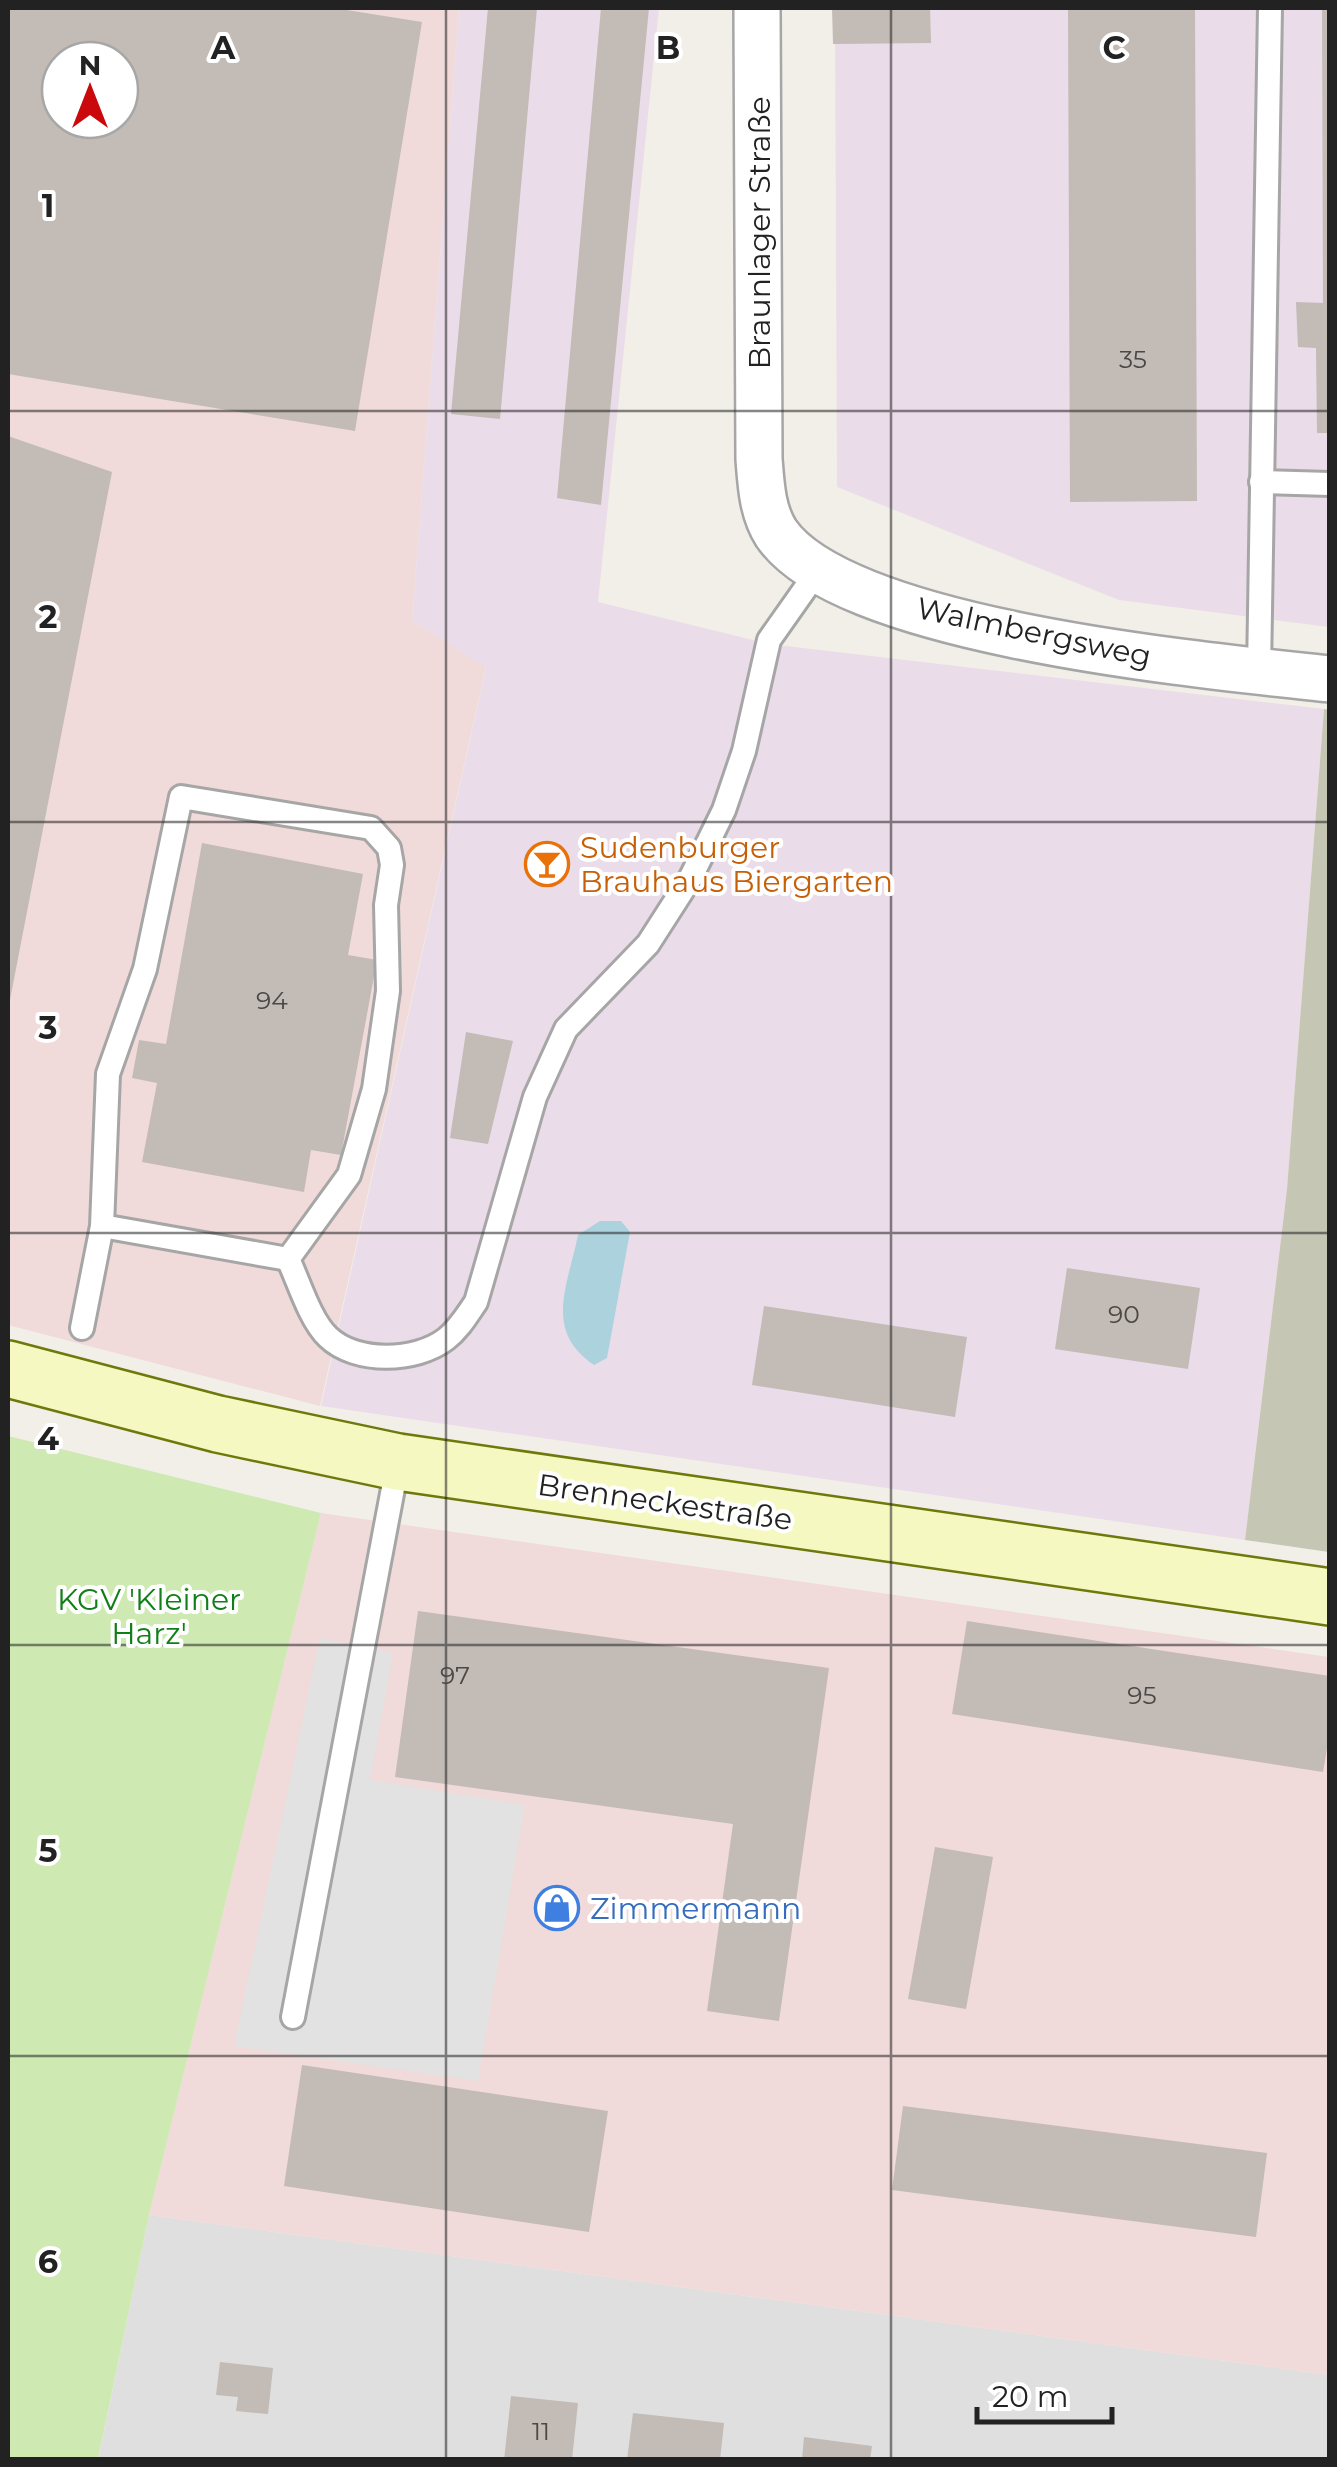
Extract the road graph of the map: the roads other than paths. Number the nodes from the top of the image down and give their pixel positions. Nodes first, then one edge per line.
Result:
1 (757, 8) edge
2 (1270, 8) edge
3 (759, 459) joint
4 (1261, 482) junction
5 (1330, 484) edge
6 (819, 569) junction
7 (1258, 671) junction
8 (1330, 679) edge
9 (102, 1226) junction
10 (288, 1260) junction
11 (82, 1328) dead end
12 (8, 1369) edge
13 (398, 1462) junction
14 (1330, 1596) edge
15 (294, 2017) dead end

1 - 3 street, Braunlager Straße
2 - 4 lane
3 - 6 street, Walmbergsweg
4 - 5 lane
4 - 7 lane
6 - 7 street, Walmbergsweg
6 - 10 lane
7 - 8 street, Walmbergsweg
9 - 10 lane
9 - 10 lane
9 - 11 lane
12 - 13 main road, Brenneckestraße
13 - 14 main road, Brenneckestraße
13 - 15 lane

